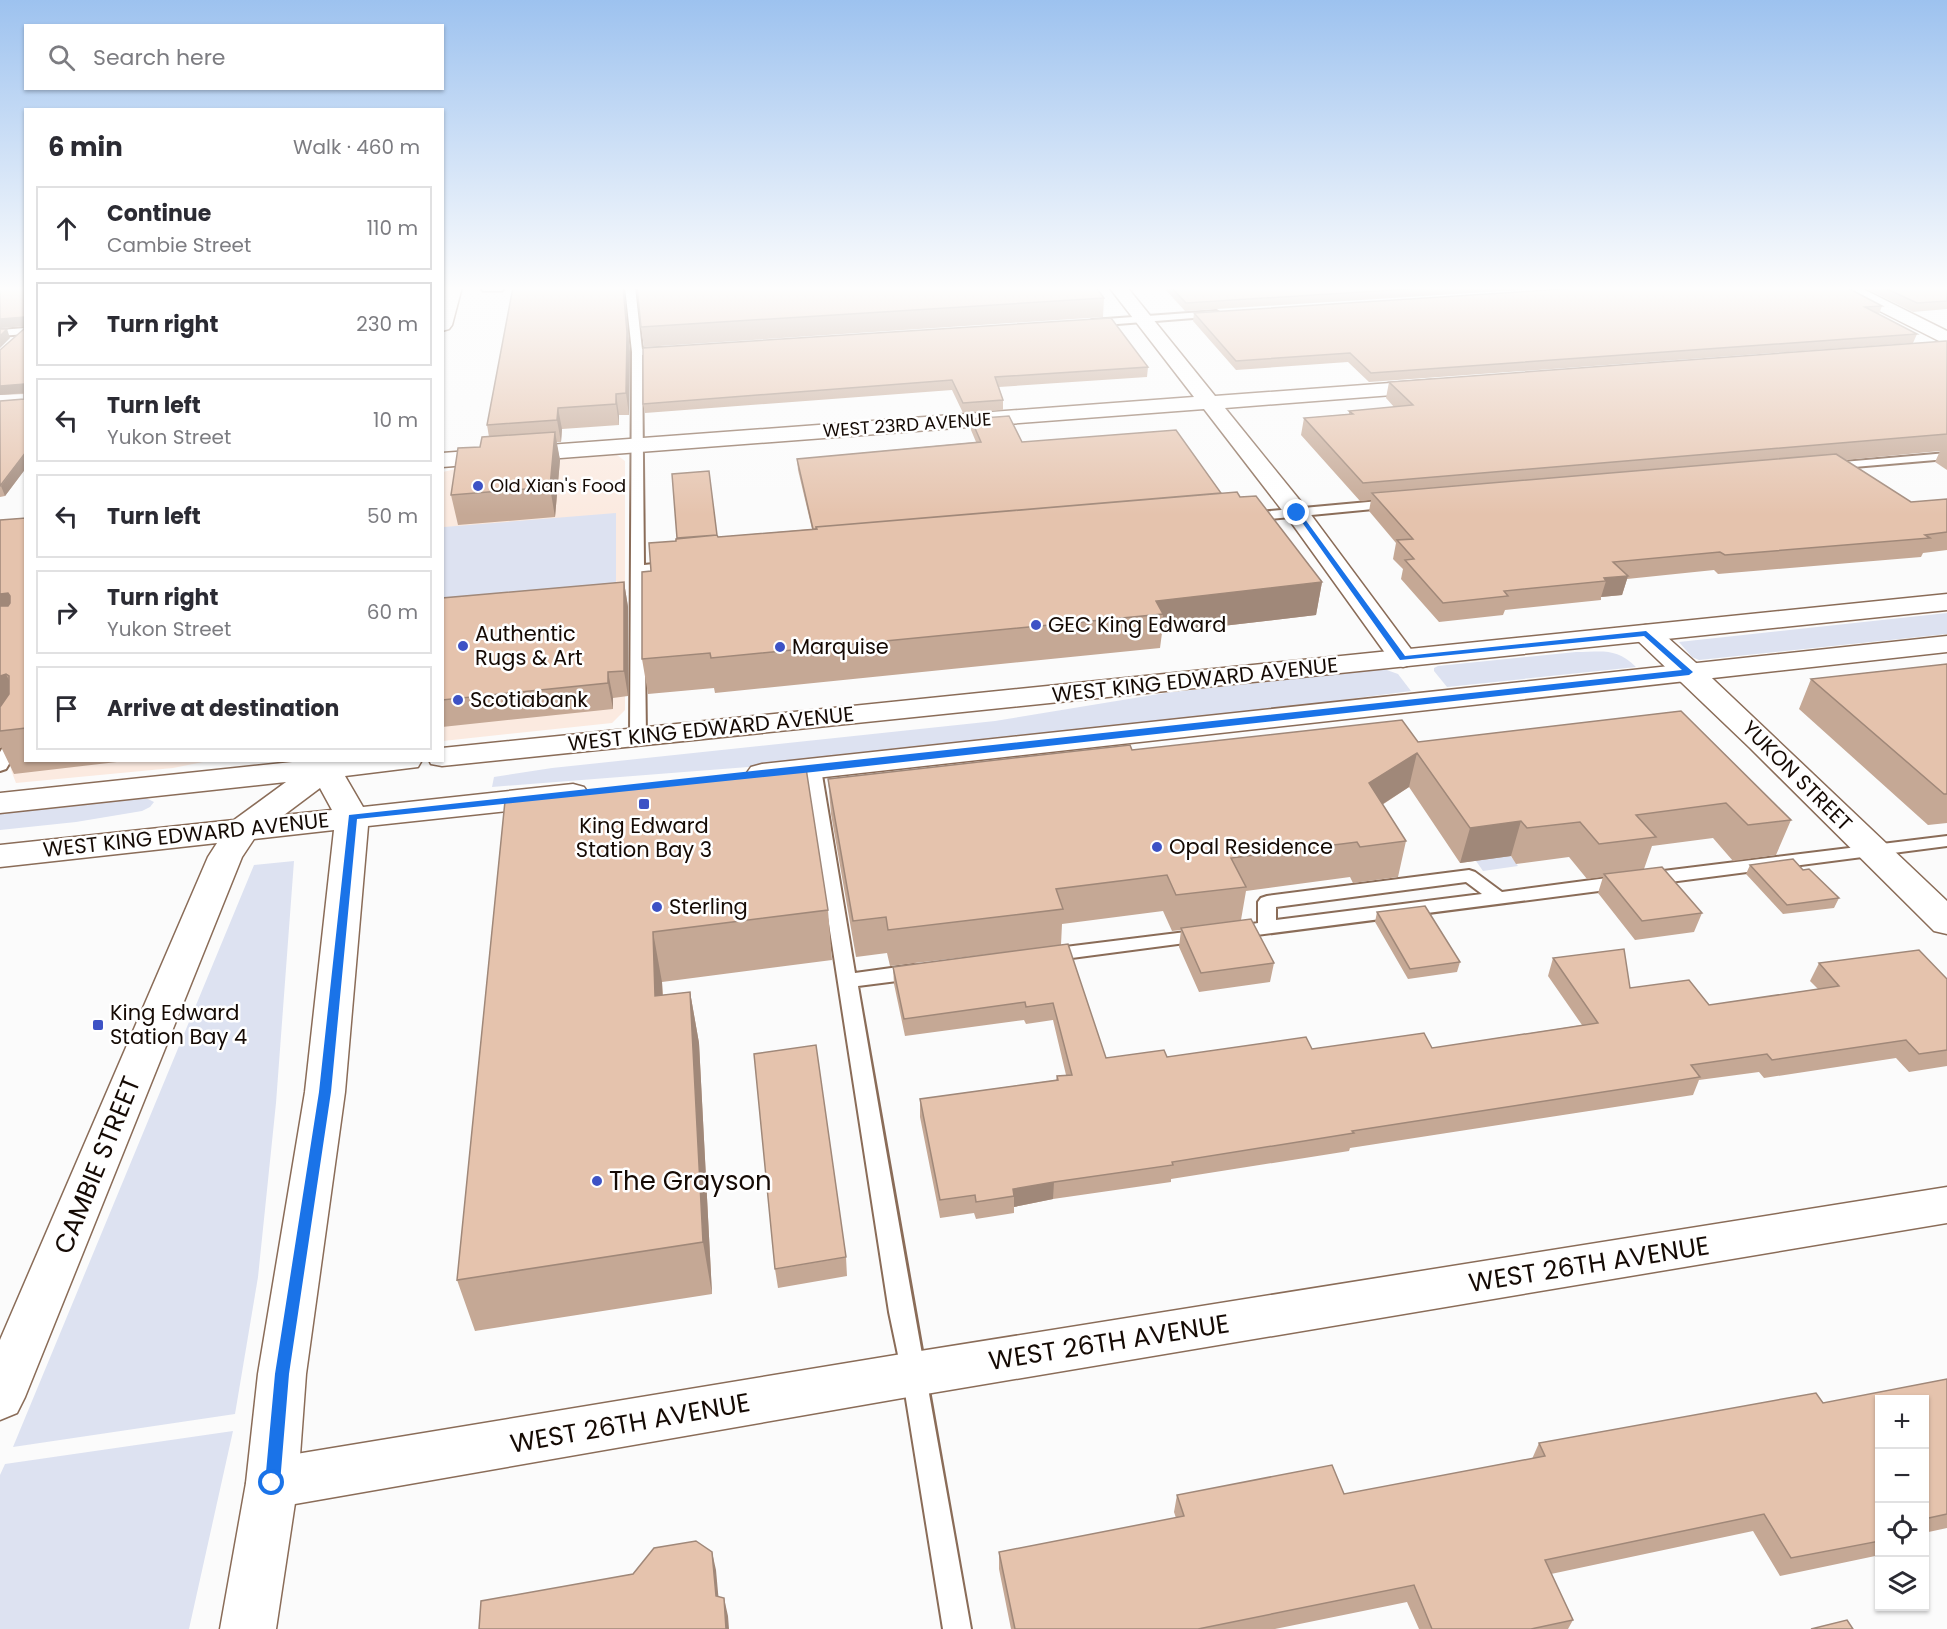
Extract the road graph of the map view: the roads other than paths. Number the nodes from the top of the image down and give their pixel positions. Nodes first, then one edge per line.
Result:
1 (637, 363) edge
2 (1178, 363) edge
3 (1449, 385) edge
4 (1210, 404) junction
5 (636, 445) junction
6 (1947, 456) edge
7 (444, 460) edge
8 (1817, 467) edge
9 (1404, 503) edge
10 (1297, 513) junction
11 (1239, 518) edge
12 (685, 565) edge
13 (638, 569) junction
14 (1947, 602) edge
15 (1646, 633) junction
16 (1947, 644) edge
17 (1402, 658) junction
18 (1689, 672) junction
19 (24, 724) edge
20 (638, 737) junction
21 (444, 757) edge
22 (375, 762) edge
23 (326, 765) edge
24 (0, 766) edge
25 (813, 769) junction
26 (730, 778) edge
27 (600, 791) edge
28 (0, 802) edge
29 (352, 817) junction
30 (244, 829) junction
31 (1947, 841) edge
32 (1872, 850) junction
33 (0, 856) edge
34 (1499, 898) junction
35 (1947, 922) edge
36 (1267, 927) junction
37 (1033, 957) edge
38 (929, 970) edge
39 (848, 981) junction
40 (1947, 1205) edge
41 (914, 1374) junction
42 (0, 1397) edge
43 (272, 1483) junction
44 (248, 1629) edge
45 (957, 1629) edge

1 - 5 lane
2 - 4 main road
3 - 4 main road, WEST 23RD AVENUE
4 - 5 main road, WEST 23RD AVENUE
4 - 10 main road
5 - 7 main road, WEST 23RD AVENUE
5 - 13 lane
6 - 8 lane
9 - 10 lane
10 - 11 lane
10 - 17 main road
12 - 13 lane
13 - 20 lane
14 - 15 main road, WEST KING EDWARD AVENUE
15 - 17 main road, WEST KING EDWARD AVENUE
15 - 18 main road, YUKON STREET
16 - 18 main road
17 - 20 main road, WEST KING EDWARD AVENUE
18 - 25 main road
18 - 32 main road, YUKON STREET
19 - 24 lane
20 - 21 main road, WEST KING EDWARD AVENUE
22 - 23 main road
23 - 28 main road
23 - 29 main road
23 - 30 main road, CAMBIE STREET
25 - 26 main road
25 - 39 lane
27 - 29 main road, WEST KING EDWARD AVENUE
29 - 30 main road, WEST KING EDWARD AVENUE
29 - 43 main road
30 - 33 main road, WEST KING EDWARD AVENUE
30 - 42 main road, CAMBIE STREET
31 - 32 lane
32 - 34 lane
32 - 35 main road, YUKON STREET
34 - 36 lane
34 - 36 lane
36 - 37 lane
38 - 39 lane
39 - 41 lane
40 - 41 main road, WEST 26TH AVENUE
41 - 43 main road, WEST 26TH AVENUE
41 - 45 lane
43 - 44 main road

